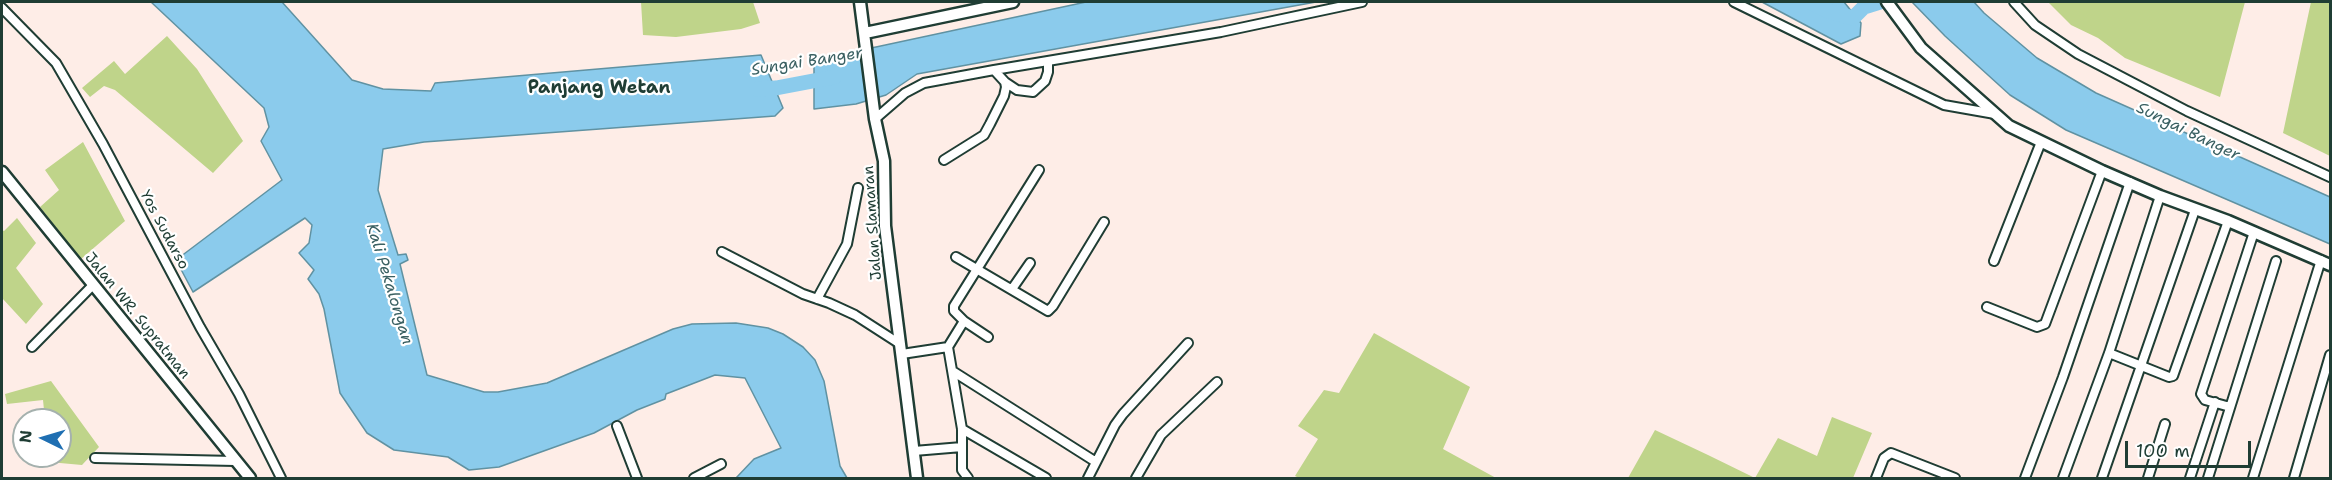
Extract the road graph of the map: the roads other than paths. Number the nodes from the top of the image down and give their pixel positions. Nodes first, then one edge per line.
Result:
1 (860, 2) edge
2 (1013, 2) edge
3 (1362, 2) edge
4 (1734, 2) edge
5 (2014, 2) edge
6 (1888, 3) edge
7 (2, 8) edge
8 (865, 39) junction
9 (1048, 61) junction
10 (994, 70) junction
11 (1005, 82) junction
12 (874, 113) junction
13 (1995, 114) junction
14 (2041, 142) junction
15 (944, 160) dead end
16 (1039, 170) dead end
17 (2102, 171) junction
18 (2, 172) edge
19 (2331, 177) edge
20 (2130, 183) junction
21 (858, 188) dead end
22 (2160, 196) junction
23 (2195, 210) junction
24 (2228, 221) junction
25 (1104, 222) dead end
26 (2254, 232) junction
27 (722, 252) dead end
28 (956, 257) dead end
29 (1994, 261) dead end
30 (2276, 261) dead end
31 (1030, 263) dead end
32 (2326, 263) edge
33 (976, 269) junction
34 (92, 286) junction
35 (1012, 290) junction
36 (818, 298) junction
37 (1987, 307) dead end
38 (964, 321) junction
39 (988, 338) dead end
40 (1188, 343) dead end
41 (32, 347) dead end
42 (948, 347) junction
43 (901, 349) junction
44 (2109, 353) junction
45 (2331, 355) edge
46 (2142, 366) junction
47 (954, 372) junction
48 (1217, 382) dead end
49 (2215, 402) junction
50 (2230, 407) junction
51 (2165, 424) dead end
52 (616, 426) dead end
53 (962, 429) junction
54 (962, 447) junction
55 (914, 451) junction
56 (95, 458) dead end
57 (235, 461) junction
58 (1096, 462) junction
59 (721, 464) dead end
60 (245, 477) edge
61 (281, 478) edge
62 (637, 478) edge
63 (694, 478) edge
64 (917, 478) edge
65 (968, 478) edge
66 (1046, 478) edge
67 (1088, 478) edge
68 (1136, 478) edge
69 (1876, 478) edge
70 (1955, 478) edge
71 (2025, 478) edge
72 (2063, 478) edge
73 (2102, 478) edge
74 (2148, 478) edge
75 (2190, 478) edge
76 (2208, 478) edge
77 (2253, 478) edge
78 (2294, 478) edge

1 - 8 street, Jalan Slamaran
2 - 8 street
3 - 9 street
4 - 13 street
5 - 19 street
6 - 13 street
7 - 61 street, Yos Sudarso
8 - 12 street, Jalan Slamaran
9 - 10 street
9 - 11 street
10 - 11 street
10 - 12 street
11 - 15 street
12 - 43 street, Jalan Slamaran
13 - 14 street
14 - 17 street
14 - 29 street
16 - 33 street
17 - 20 street
17 - 37 street
18 - 34 street, Jalan WR. Supratman
20 - 22 street
20 - 71 street
21 - 36 street
22 - 23 street
22 - 44 street
23 - 24 street
23 - 46 street
24 - 26 street
24 - 46 street
25 - 35 street
26 - 32 street
26 - 49 street
27 - 36 street
28 - 33 street
30 - 50 street
31 - 35 street
32 - 77 street
33 - 35 street
33 - 38 street
34 - 41 street
34 - 57 street, Jalan WR. Supratman
36 - 43 street
38 - 39 street
38 - 42 street
40 - 58 street
42 - 43 street
42 - 47 street
43 - 55 street, Jalan Slamaran
44 - 46 street
44 - 72 street
45 - 78 street
46 - 73 street
47 - 53 street
47 - 58 street
48 - 68 street
49 - 50 street
49 - 75 street
50 - 76 street
51 - 74 street
52 - 62 street
53 - 54 street
53 - 66 street
54 - 55 street
54 - 65 street
55 - 64 street, Jalan Slamaran
56 - 57 street
57 - 60 street, Jalan WR. Supratman
58 - 67 street
59 - 63 street
69 - 70 street

